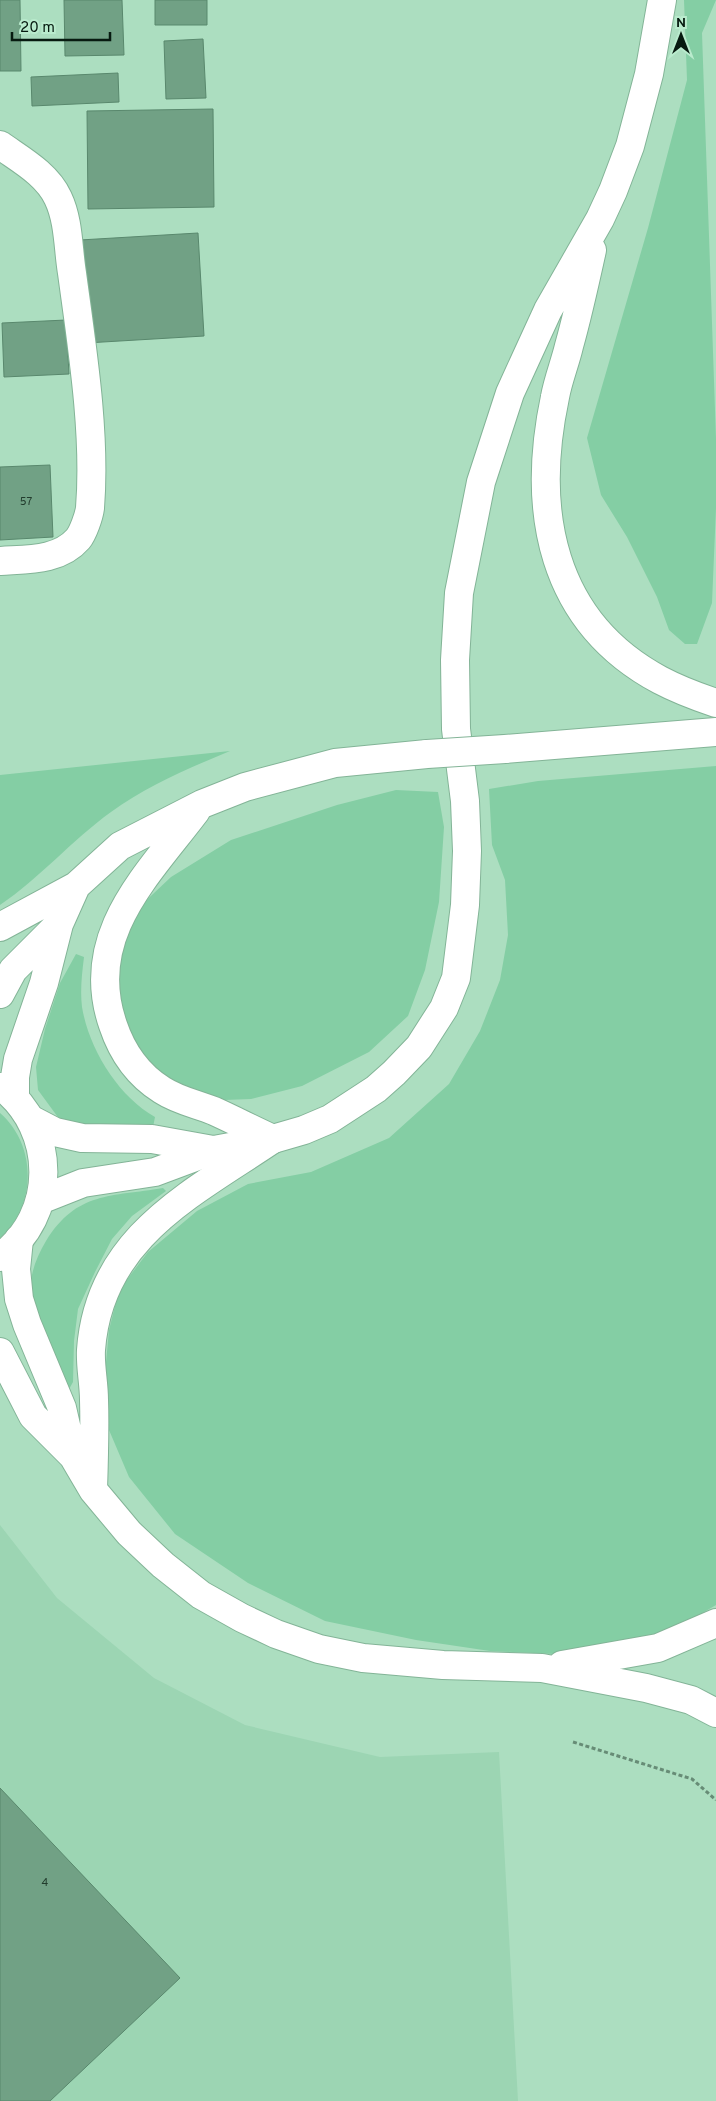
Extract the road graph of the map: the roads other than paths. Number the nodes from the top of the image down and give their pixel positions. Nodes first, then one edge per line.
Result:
1 (662, 0) edge
2 (0, 145) edge
3 (600, 219) junction
4 (0, 561) edge
5 (715, 703) edge
6 (716, 732) edge
7 (202, 804) junction
8 (76, 886) junction
9 (59, 924) junction
10 (0, 927) edge
11 (0, 994) edge
12 (8, 1091) edge
13 (32, 1120) junction
14 (273, 1139) junction
15 (214, 1150) junction
16 (40, 1200) junction
17 (10, 1248) edge
18 (0, 1352) edge
19 (73, 1456) junction
20 (93, 1490) junction
21 (716, 1623) edge
22 (542, 1668) junction
23 (716, 1713) edge

1 - 3 main road
2 - 4 main road
3 - 5 main road
3 - 14 main road
6 - 7 main road, bridge
7 - 8 main road
7 - 14 main road
8 - 9 main road
8 - 10 main road
9 - 11 main road
9 - 12 main road
12 - 13 main road
13 - 15 main road
13 - 16 main road
14 - 15 main road
14 - 20 main road
15 - 16 main road
16 - 17 main road
17 - 19 main road
18 - 19 main road
19 - 20 main road
20 - 22 main road
21 - 22 main road
22 - 23 main road

